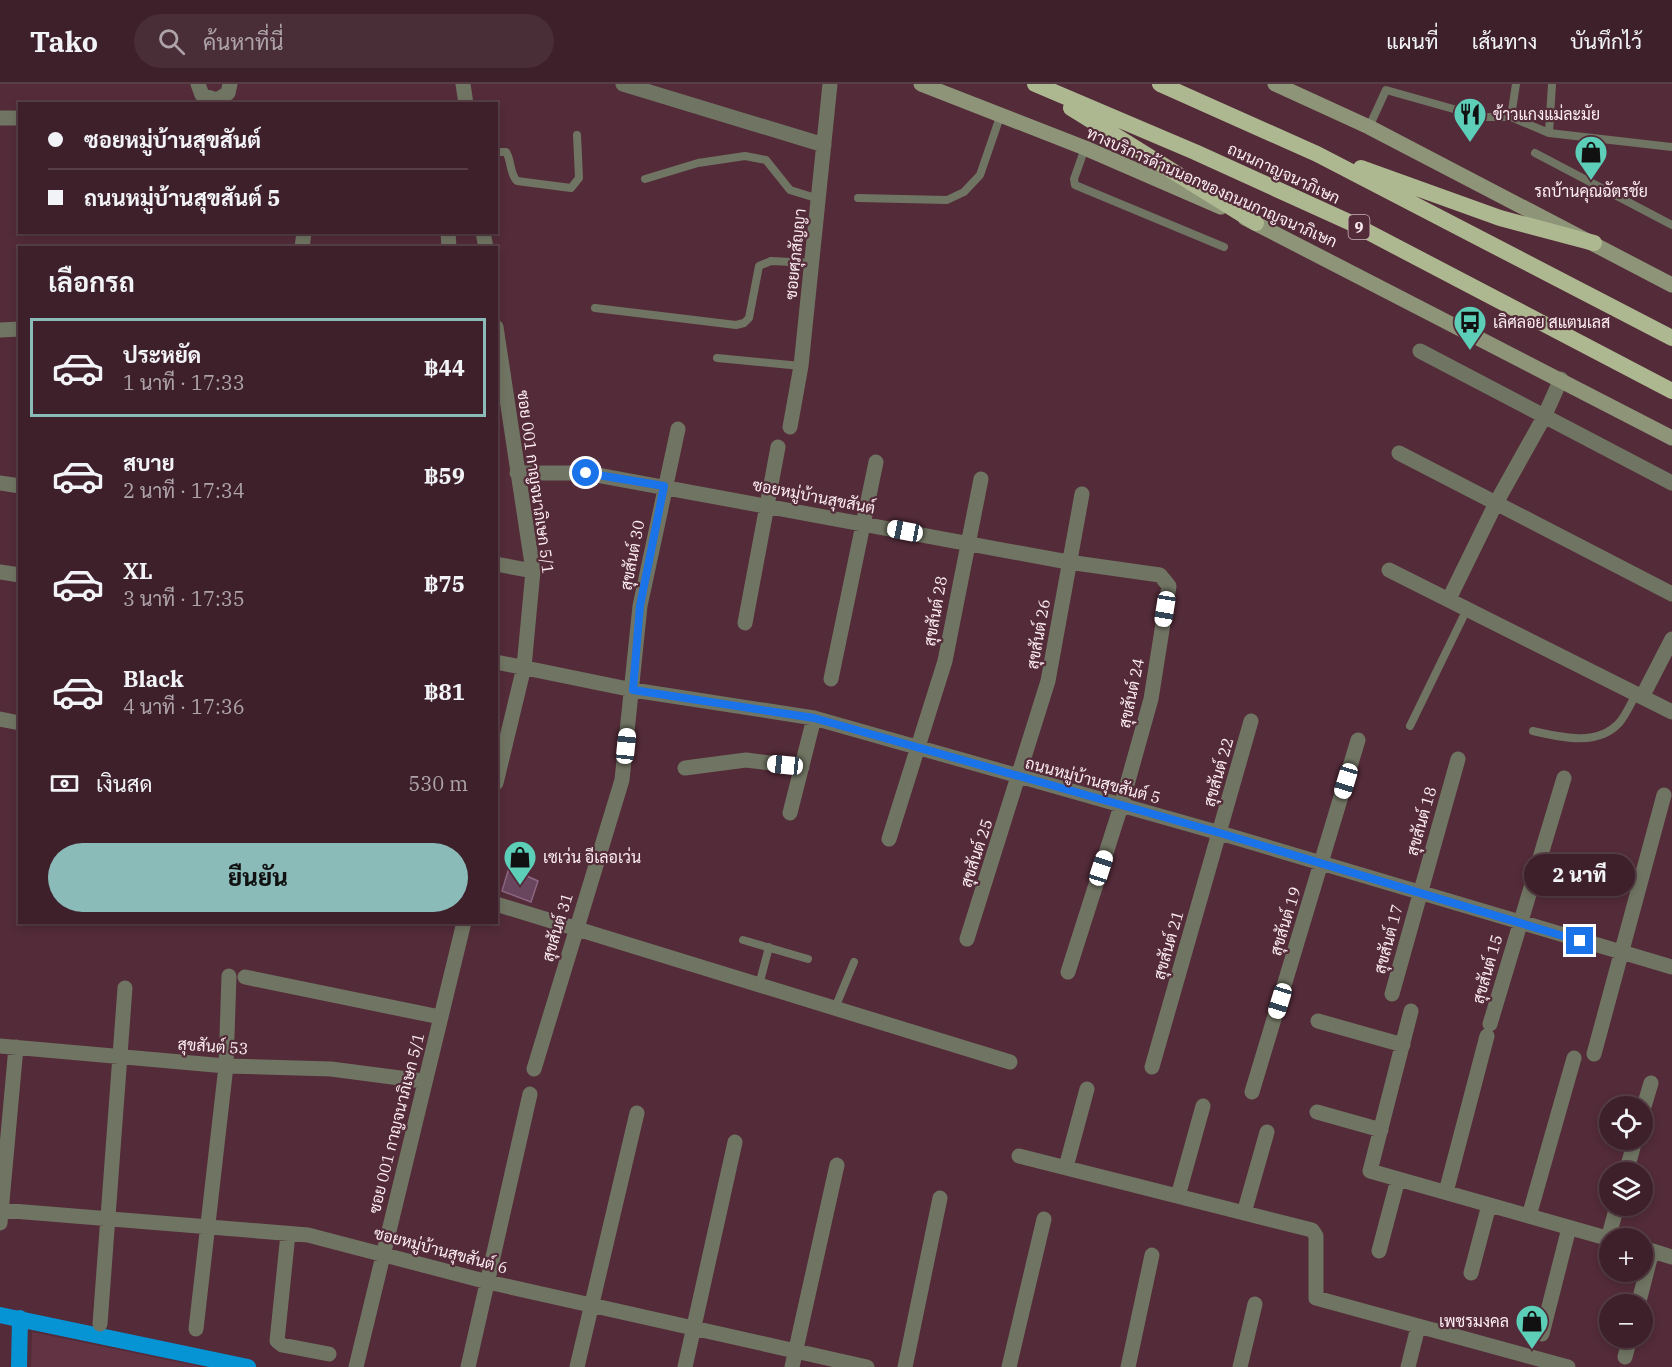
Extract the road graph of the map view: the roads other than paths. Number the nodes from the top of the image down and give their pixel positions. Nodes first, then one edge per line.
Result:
1 (198, 84) edge
2 (230, 84) edge
3 (463, 84) edge
4 (623, 84) edge
5 (830, 84) edge
6 (921, 84) edge
7 (1033, 84) edge
8 (1160, 84) edge
9 (1275, 84) edge
10 (1516, 84) edge
11 (1552, 84) edge
12 (1384, 87) edge
13 (210, 102) edge
14 (466, 102) edge
15 (1000, 114) junction
16 (1511, 117) junction
17 (0, 118) edge
18 (18, 118) edge
19 (1370, 127) junction
20 (1549, 133) junction
21 (577, 135) dead end
22 (824, 145) junction
23 (1672, 147) edge
24 (1084, 148) junction
25 (498, 152) edge
26 (1535, 153) dead end
27 (1317, 154) junction
28 (645, 179) dead end
29 (858, 198) dead end
30 (819, 199) junction
31 (1256, 223) junction
32 (1672, 225) edge
33 (1594, 243) junction
34 (1224, 247) dead end
35 (812, 263) junction
36 (1672, 285) edge
37 (595, 308) dead end
38 (18, 329) edge
39 (0, 330) edge
40 (1672, 338) edge
41 (498, 341) edge
42 (1420, 351) dead end
43 (717, 358) dead end
44 (801, 366) junction
45 (1561, 379) junction
46 (1672, 391) edge
47 (1545, 417) junction
48 (790, 427) dead end
49 (678, 429) dead end
50 (1672, 438) edge
51 (778, 447) dead end
52 (1399, 453) dead end
53 (876, 462) dead end
54 (517, 472) junction
55 (981, 479) dead end
56 (0, 483) edge
57 (1672, 483) edge
58 (18, 486) edge
59 (664, 486) junction
60 (1083, 494) dead end
61 (1496, 503) junction
62 (767, 504) junction
63 (864, 524) junction
64 (966, 543) junction
65 (1068, 562) junction
66 (498, 564) edge
67 (1389, 570) dead end
68 (533, 571) junction
69 (0, 572) edge
70 (18, 575) edge
71 (1169, 586) joint
72 (1672, 594) edge
73 (1449, 599) junction
74 (1467, 609) junction
75 (745, 623) dead end
76 (1672, 639) edge
77 (498, 662) edge
78 (524, 667) junction
79 (831, 680) dead end
80 (633, 690) junction
81 (1639, 696) junction
82 (1672, 712) edge
83 (814, 718) junction
84 (0, 719) edge
85 (1251, 721) dead end
86 (18, 723) edge
87 (1410, 726) dead end
88 (1533, 731) dead end
89 (1358, 740) dead end
90 (920, 748) junction
91 (1458, 759) dead end
92 (802, 767) junction
93 (685, 768) dead end
94 (498, 775) edge
95 (1020, 778) junction
96 (1564, 778) dead end
97 (1664, 795) dead end
98 (1121, 806) junction
99 (790, 813) dead end
100 (1220, 833) junction
101 (890, 839) dead end
102 (1321, 864) junction
103 (1419, 894) junction
104 (498, 905) edge
105 (1519, 923) junction
106 (463, 924) edge
107 (574, 930) junction
108 (967, 939) dead end
109 (743, 940) dead end
110 (769, 947) junction
111 (1621, 953) junction
112 (808, 959) dead end
113 (854, 962) dead end
114 (1672, 968) edge
115 (1068, 972) dead end
116 (759, 986) junction
117 (125, 988) dead end
118 (1392, 994) dead end
119 (835, 1008) junction
120 (1412, 1011) dead end
121 (440, 1017) junction
122 (1318, 1021) dead end
123 (0, 1046) edge
124 (1403, 1046) junction
125 (16, 1047) junction
126 (1594, 1054) dead end
127 (121, 1057) junction
128 (1574, 1058) dead end
129 (1010, 1062) dead end
130 (226, 1066) junction
131 (1152, 1067) dead end
132 (534, 1069) dead end
133 (423, 1081) junction
134 (1651, 1083) dead end
135 (1087, 1089) dead end
136 (1252, 1092) dead end
137 (530, 1094) dead end
138 (1647, 1096) edge
139 (1203, 1106) dead end
140 (1317, 1112) dead end
141 (637, 1113) dead end
142 (1381, 1130) junction
143 (1267, 1132) dead end
144 (735, 1142) dead end
145 (1019, 1156) dead end
146 (837, 1164) dead end
147 (1066, 1167) junction
148 (1398, 1179) junction
149 (1446, 1192) junction
150 (1178, 1196) junction
151 (940, 1198) dead end
152 (1489, 1205) junction
153 (1244, 1213) junction
154 (0, 1214) edge
155 (1529, 1216) junction
156 (109, 1219) junction
157 (1044, 1219) dead end
158 (209, 1225) junction
159 (1569, 1228) junction
160 (288, 1234) junction
161 (1599, 1236) edge
162 (1379, 1251) dead end
163 (1653, 1252) edge
164 (383, 1254) junction
165 (1152, 1255) dead end
166 (1672, 1257) edge
167 (1471, 1273) dead end
168 (488, 1282) junction
169 (1255, 1304) dead end
170 (593, 1305) junction
171 (100, 1324) dead end
172 (1418, 1327) junction
173 (693, 1328) junction
174 (196, 1329) dead end
175 (1542, 1334) dead end
176 (1627, 1348) edge
177 (796, 1351) junction
178 (329, 1354) dead end
179 (1625, 1357) dead end
180 (1525, 1361) edge
181 (356, 1367) edge
182 (468, 1367) edge
183 (578, 1367) edge
184 (685, 1367) edge
185 (792, 1367) edge
186 (867, 1367) edge
187 (905, 1367) edge
188 (1009, 1367) edge
189 (1128, 1367) edge
190 (1240, 1367) edge
191 (1407, 1367) edge
192 (1568, 1367) edge

1 - 13 street
2 - 13 street
3 - 14 street
4 - 22 street
5 - 22 street, ซอยศุภสัญญา
6 - 15 main road, ทางบริการด้านนอกของถนนกาญจนาภิเษก
7 - 31 highway
7 - 46 highway, ถนนกาญจนาภิเษก / 9
8 - 27 highway, ถนนกาญจนาภิเษก
9 - 19 main road
10 - 16 lane
11 - 20 lane
12 - 16 lane
12 - 19 lane
15 - 24 main road, ทางบริการด้านนอกของถนนกาญจนาภิเษก
15 - 29 lane
16 - 20 lane
17 - 18 street
19 - 33 main road
20 - 23 lane
21 - 25 lane
22 - 30 street, ซอยศุภสัญญา
24 - 31 main road, ทางบริการด้านนอกของถนนกาญจนาภิเษก
24 - 34 lane
26 - 32 lane
27 - 33 highway
27 - 40 highway, ถนนกาญจนาภิเษก
28 - 30 lane
30 - 35 street, ซอยศุภสัญญา
31 - 45 main road, ทางบริการด้านนอกของถนนกาญจนาภิเษก
33 - 36 main road
35 - 37 lane
35 - 44 street, ซอยศุภสัญญา
38 - 39 street
41 - 54 street, ซอย 001 กาญจนาภิเษก 5/1
42 - 47 street
43 - 44 lane
44 - 48 street, ซอยศุภสัญญา
45 - 47 street
45 - 50 main road, ทางบริการด้านนอกของถนนกาญจนาภิเษก
47 - 57 street
47 - 61 street
49 - 59 street, สุขสันต์ 30
51 - 62 street
52 - 61 street
53 - 63 street
54 - 59 street, ซอยหมู่บ้านสุขสันต์
54 - 68 street, ซอย 001 กาญจนาภิเษก 5/1
55 - 64 street, สุขสันต์ 28
56 - 58 street
59 - 62 street, ซอยหมู่บ้านสุขสันต์
59 - 80 street, สุขสันต์ 30
60 - 65 street, สุขสันต์ 26
61 - 72 street
61 - 73 street
62 - 63 street, ซอยหมู่บ้านสุขสันต์
62 - 75 street
63 - 64 street, ซอยหมู่บ้านสุขสันต์
63 - 79 street
64 - 65 street, ซอยหมู่บ้านสุขสันต์
64 - 90 street, สุขสันต์ 28
65 - 71 street, ซอยหมู่บ้านสุขสันต์
65 - 95 street, สุขสันต์ 26
66 - 68 street
67 - 73 street
68 - 78 street, ซอย 001 กาญจนาภิเษก 5/1
69 - 70 street
71 - 98 street, สุขสันต์ 24
73 - 74 street
74 - 81 street
74 - 87 lane
76 - 81 street
77 - 78 street, ถนนหมู่บ้านสุขสันต์ 5
78 - 80 street, ถนนหมู่บ้านสุขสันต์ 5
78 - 94 street, ซอย 001 กาญจนาภิเษก 5/1
80 - 83 street, ถนนหมู่บ้านสุขสันต์ 5
80 - 107 street, สุขสันต์ 31
81 - 82 street
81 - 88 lane
83 - 90 street, ถนนหมู่บ้านสุขสันต์ 5
83 - 92 street
84 - 86 street
85 - 100 street, สุขสันต์ 22
89 - 102 street, สุขสันต์ 19
90 - 95 street, ถนนหมู่บ้านสุขสันต์ 5
90 - 101 street, สุขสันต์ 28
91 - 103 street, สุขสันต์ 18
92 - 93 street
92 - 99 street
95 - 98 street, ถนนหมู่บ้านสุขสันต์ 5
95 - 108 street, สุขสันต์ 25
96 - 105 street, สุขสันต์ 15
97 - 111 street
98 - 100 street, ถนนหมู่บ้านสุขสันต์ 5
98 - 115 street, สุขสันต์ 24
100 - 102 street, ถนนหมู่บ้านสุขสันต์ 5
100 - 131 street, สุขสันต์ 21
102 - 103 street, ถนนหมู่บ้านสุขสันต์ 5
102 - 136 street, สุขสันต์ 19
103 - 105 street, ถนนหมู่บ้านสุขสันต์ 5
103 - 118 street, สุขสันต์ 17
104 - 107 street
105 - 111 street, ถนนหมู่บ้านสุขสันต์ 5
105 - 149 street, สุขสันต์ 15
106 - 121 street, ซอย 001 กาญจนาภิเษก 5/1
107 - 116 street
107 - 132 street, สุขสันต์ 31
109 - 110 lane
110 - 112 lane
110 - 116 lane
111 - 114 street, ถนนหมู่บ้านสุขสันต์ 5
111 - 126 street
113 - 119 lane
116 - 119 street
117 - 127 street
119 - 129 street
120 - 124 street
121 - 130 street
121 - 133 street, ซอย 001 กาญจนาภิเษก 5/1
122 - 124 street
123 - 125 street, สุขสันต์ 53
124 - 142 street
125 - 127 street, สุขสันต์ 53
125 - 154 street
127 - 130 street, สุขสันต์ 53
127 - 156 street
128 - 155 street
130 - 133 street, สุขสันต์ 53
130 - 158 street
133 - 164 street, ซอย 001 กาญจนาภิเษก 5/1
134 - 138 street
135 - 147 street
137 - 168 street
139 - 150 street
140 - 142 street
141 - 170 street
142 - 148 street
143 - 153 street
144 - 173 street
145 - 147 street
146 - 177 street
147 - 150 street
148 - 149 street
148 - 162 street
149 - 152 street
150 - 153 street
151 - 187 street
152 - 155 street
152 - 167 street
153 - 172 street
154 - 156 street, ซอยหมู่บ้านสุขสันต์ 6
155 - 159 street
156 - 158 street, ซอยหมู่บ้านสุขสันต์ 6
156 - 171 street
157 - 188 street
158 - 160 street, ซอยหมู่บ้านสุขสันต์ 6
158 - 174 street
159 - 161 street
159 - 175 street
160 - 164 street, ซอยหมู่บ้านสุขสันต์ 6
160 - 178 street
163 - 166 street
164 - 168 street, ซอยหมู่บ้านสุขสันต์ 6
164 - 181 street, ซอย 001 กาญจนาภิเษก 5/1
165 - 189 street
168 - 170 street, ซอยหมู่บ้านสุขสันต์ 6
168 - 182 street
169 - 190 street
170 - 173 street, ซอยหมู่บ้านสุขสันต์ 6
170 - 183 street
172 - 180 street
172 - 191 street
173 - 177 street, ซอยหมู่บ้านสุขสันต์ 6
173 - 184 street
176 - 179 street
177 - 185 street
177 - 186 street, ซอยหมู่บ้านสุขสันต์ 6
180 - 192 street

